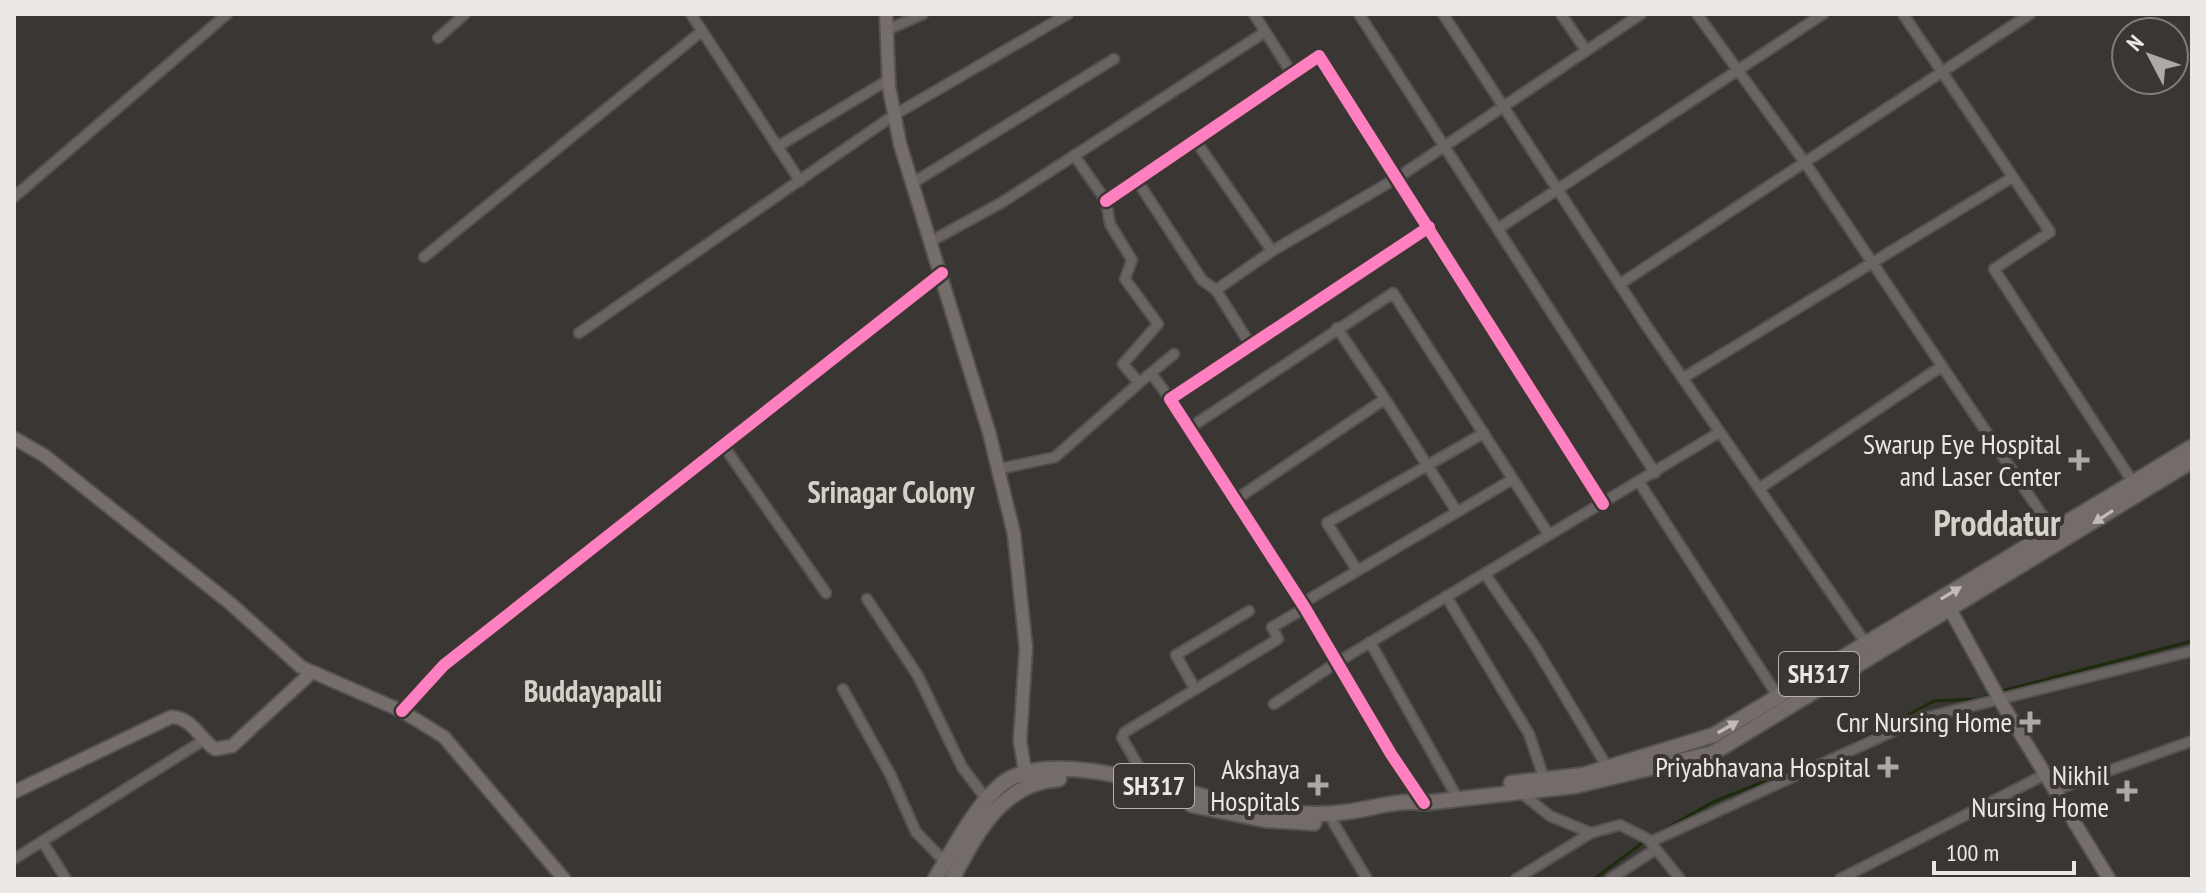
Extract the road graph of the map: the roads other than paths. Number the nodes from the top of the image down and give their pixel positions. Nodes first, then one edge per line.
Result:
1 (227, 14) edge
2 (465, 14) edge
3 (691, 14) edge
4 (886, 14) edge
5 (923, 14) edge
6 (1068, 14) edge
7 (1254, 14) edge
8 (1359, 14) edge
9 (1443, 14) edge
10 (1561, 14) edge
11 (1641, 14) edge
12 (1697, 14) edge
13 (1823, 14) edge
14 (1903, 14) edge
15 (2030, 14) edge
16 (887, 30) junction
17 (702, 31) junction
18 (1265, 32) junction
19 (438, 38) dead end
20 (1585, 49) junction
21 (1114, 59) dead end
22 (1736, 69) junction
23 (1291, 72) junction
24 (1943, 73) junction
25 (888, 80) junction
26 (1505, 107) junction
27 (894, 115) junction
28 (1195, 140) junction
29 (1445, 146) junction
30 (777, 147) junction
31 (1074, 155) junction
32 (1806, 164) junction
33 (2013, 177) junction
34 (1397, 178) junction
35 (1136, 179) junction
36 (800, 181) junction
37 (911, 184) junction
38 (1558, 188) junction
39 (14, 197) edge
40 (1106, 201) junction
41 (1429, 227) junction
42 (1499, 228) junction
43 (933, 240) junction
44 (1272, 251) junction
45 (424, 257) dead end
46 (1872, 262) junction
47 (942, 273) junction
48 (1620, 284) junction
49 (1216, 290) junction
50 (1337, 328) junction
51 (579, 333) dead end
52 (1250, 344) junction
53 (1174, 354) dead end
54 (1942, 366) junction
55 (1151, 373) junction
56 (1683, 378) junction
57 (1139, 383) junction
58 (1170, 399) junction
59 (1385, 399) junction
60 (1191, 427) junction
61 (1720, 432) junction
62 (1484, 433) junction
63 (14, 438) edge
64 (723, 445) junction
65 (2192, 447) edge
66 (2192, 461) edge
67 (1428, 466) junction
68 (999, 469) junction
69 (1655, 473) junction
70 (1513, 479) junction
71 (1639, 482) junction
72 (1760, 488) junction
73 (2136, 488) junction
74 (1235, 500) junction
75 (1603, 504) junction
76 (1457, 512) junction
77 (1549, 535) junction
78 (2057, 537) junction
79 (1357, 570) junction
80 (1485, 574) junction
81 (826, 593) dead end
82 (1446, 596) junction
83 (867, 599) dead end
84 (1303, 606) junction
85 (1249, 611) dead end
86 (1951, 611) junction
87 (1370, 642) junction
88 (1870, 649) junction
89 (2192, 651) edge
90 (1336, 663) junction
91 (311, 673) junction
92 (843, 689) dead end
93 (1195, 689) junction
94 (2001, 702) junction
95 (1782, 703) junction
96 (1274, 704) dead end
97 (402, 711) junction
98 (204, 740) junction
99 (2192, 741) edge
100 (1611, 773) junction
101 (2046, 774) junction
102 (1027, 779) junction
103 (1139, 782) junction
104 (1546, 783) junction
105 (2055, 790) junction
106 (1519, 791) junction
107 (14, 792) edge
108 (1456, 796) junction
109 (987, 800) junction
110 (1418, 801) junction
111 (1333, 822) junction
112 (1591, 833) junction
113 (42, 841) junction
114 (1653, 845) junction
115 (961, 849) junction
116 (14, 859) edge
117 (945, 862) junction
118 (66, 879) edge
119 (564, 879) edge
120 (935, 879) edge
121 (952, 879) edge
122 (1367, 879) edge
123 (1516, 879) edge
124 (1610, 879) edge
125 (1680, 879) edge
126 (1840, 879) edge
127 (2109, 879) edge

1 - 39 street
2 - 19 street
3 - 17 street
4 - 16 main road
5 - 16 street
6 - 27 street
7 - 18 street
8 - 29 street
9 - 26 street
10 - 20 street
11 - 20 street
12 - 22 street
13 - 22 street
14 - 24 street
15 - 24 street
16 - 25 main road
17 - 30 street
17 - 45 street
18 - 23 street
18 - 31 street
20 - 26 street
21 - 37 street
22 - 32 street
22 - 38 street
23 - 28 street
23 - 34 street
24 - 32 street
24 - 33 street
25 - 27 main road
25 - 30 street
26 - 29 street
26 - 38 street
27 - 36 street
27 - 37 main road
28 - 35 street
28 - 44 street
29 - 34 street
29 - 42 street
30 - 36 street
31 - 40 street
31 - 43 street
32 - 46 street
32 - 48 street
33 - 46 street
33 - 73 street
34 - 41 street
34 - 44 street
35 - 40 street
35 - 49 street
36 - 51 street
37 - 43 main road
38 - 42 street
38 - 48 street
40 - 57 street
41 - 52 street
41 - 75 street
42 - 69 street
43 - 47 main road
44 - 49 street
46 - 54 street
46 - 56 street
47 - 64 main road
47 - 68 main road
48 - 56 street
49 - 52 street
50 - 59 street
50 - 60 street
50 - 62 street
52 - 58 street
53 - 55 street
54 - 72 street
54 - 78 street
55 - 57 street
55 - 58 street
56 - 61 street
57 - 68 street
58 - 60 street
59 - 67 street
59 - 74 street
60 - 74 street
61 - 69 street
61 - 72 street
62 - 67 street
62 - 70 street
63 - 91 main road
64 - 81 street
64 - 97 main road
65 - 73 main road, SH317
66 - 73 main road, SH317
67 - 76 street
67 - 79 street
68 - 102 main road
69 - 71 street
70 - 76 street
70 - 77 street
71 - 75 street
71 - 95 street
72 - 88 street
73 - 78 main road, SH317
74 - 84 street
75 - 77 street
76 - 79 street
77 - 80 street
78 - 86 main road, SH317
88 -> 78 main road, SH317
79 - 84 street
80 - 82 street
80 - 100 street
82 - 87 street
82 - 104 street
83 - 109 street
84 - 90 street
84 - 93 street
85 - 93 street
86 - 88 main road, SH317
86 - 94 main road
87 - 90 street
87 - 108 street
88 - 95 main road, SH317
89 - 94 street
90 - 96 street
90 - 110 street
91 - 97 main road
91 - 98 main road
92 - 117 street
93 - 103 street
94 - 101 main road
94 - 114 street
95 - 100 main road, SH317
97 - 119 main road
98 - 107 main road
98 - 113 street
99 - 105 street
100 - 104 main road, SH317
101 - 105 main road
101 - 126 street
102 - 103 main road, SH317
102 - 109 main road
102 - 111 main road
102 - 115 main road
103 - 110 main road, SH317
104 - 106 main road, SH317
104 - 108 main road, SH317
105 - 127 main road
106 - 108 main road, SH317
106 - 112 street
108 - 110 main road, SH317
109 - 115 main road
110 - 111 main road
111 - 122 street
112 - 114 street
112 - 123 street
113 - 116 street
113 - 118 street
114 - 124 street
114 - 125 street
115 - 117 main road
115 - 121 main road
117 - 120 main road

